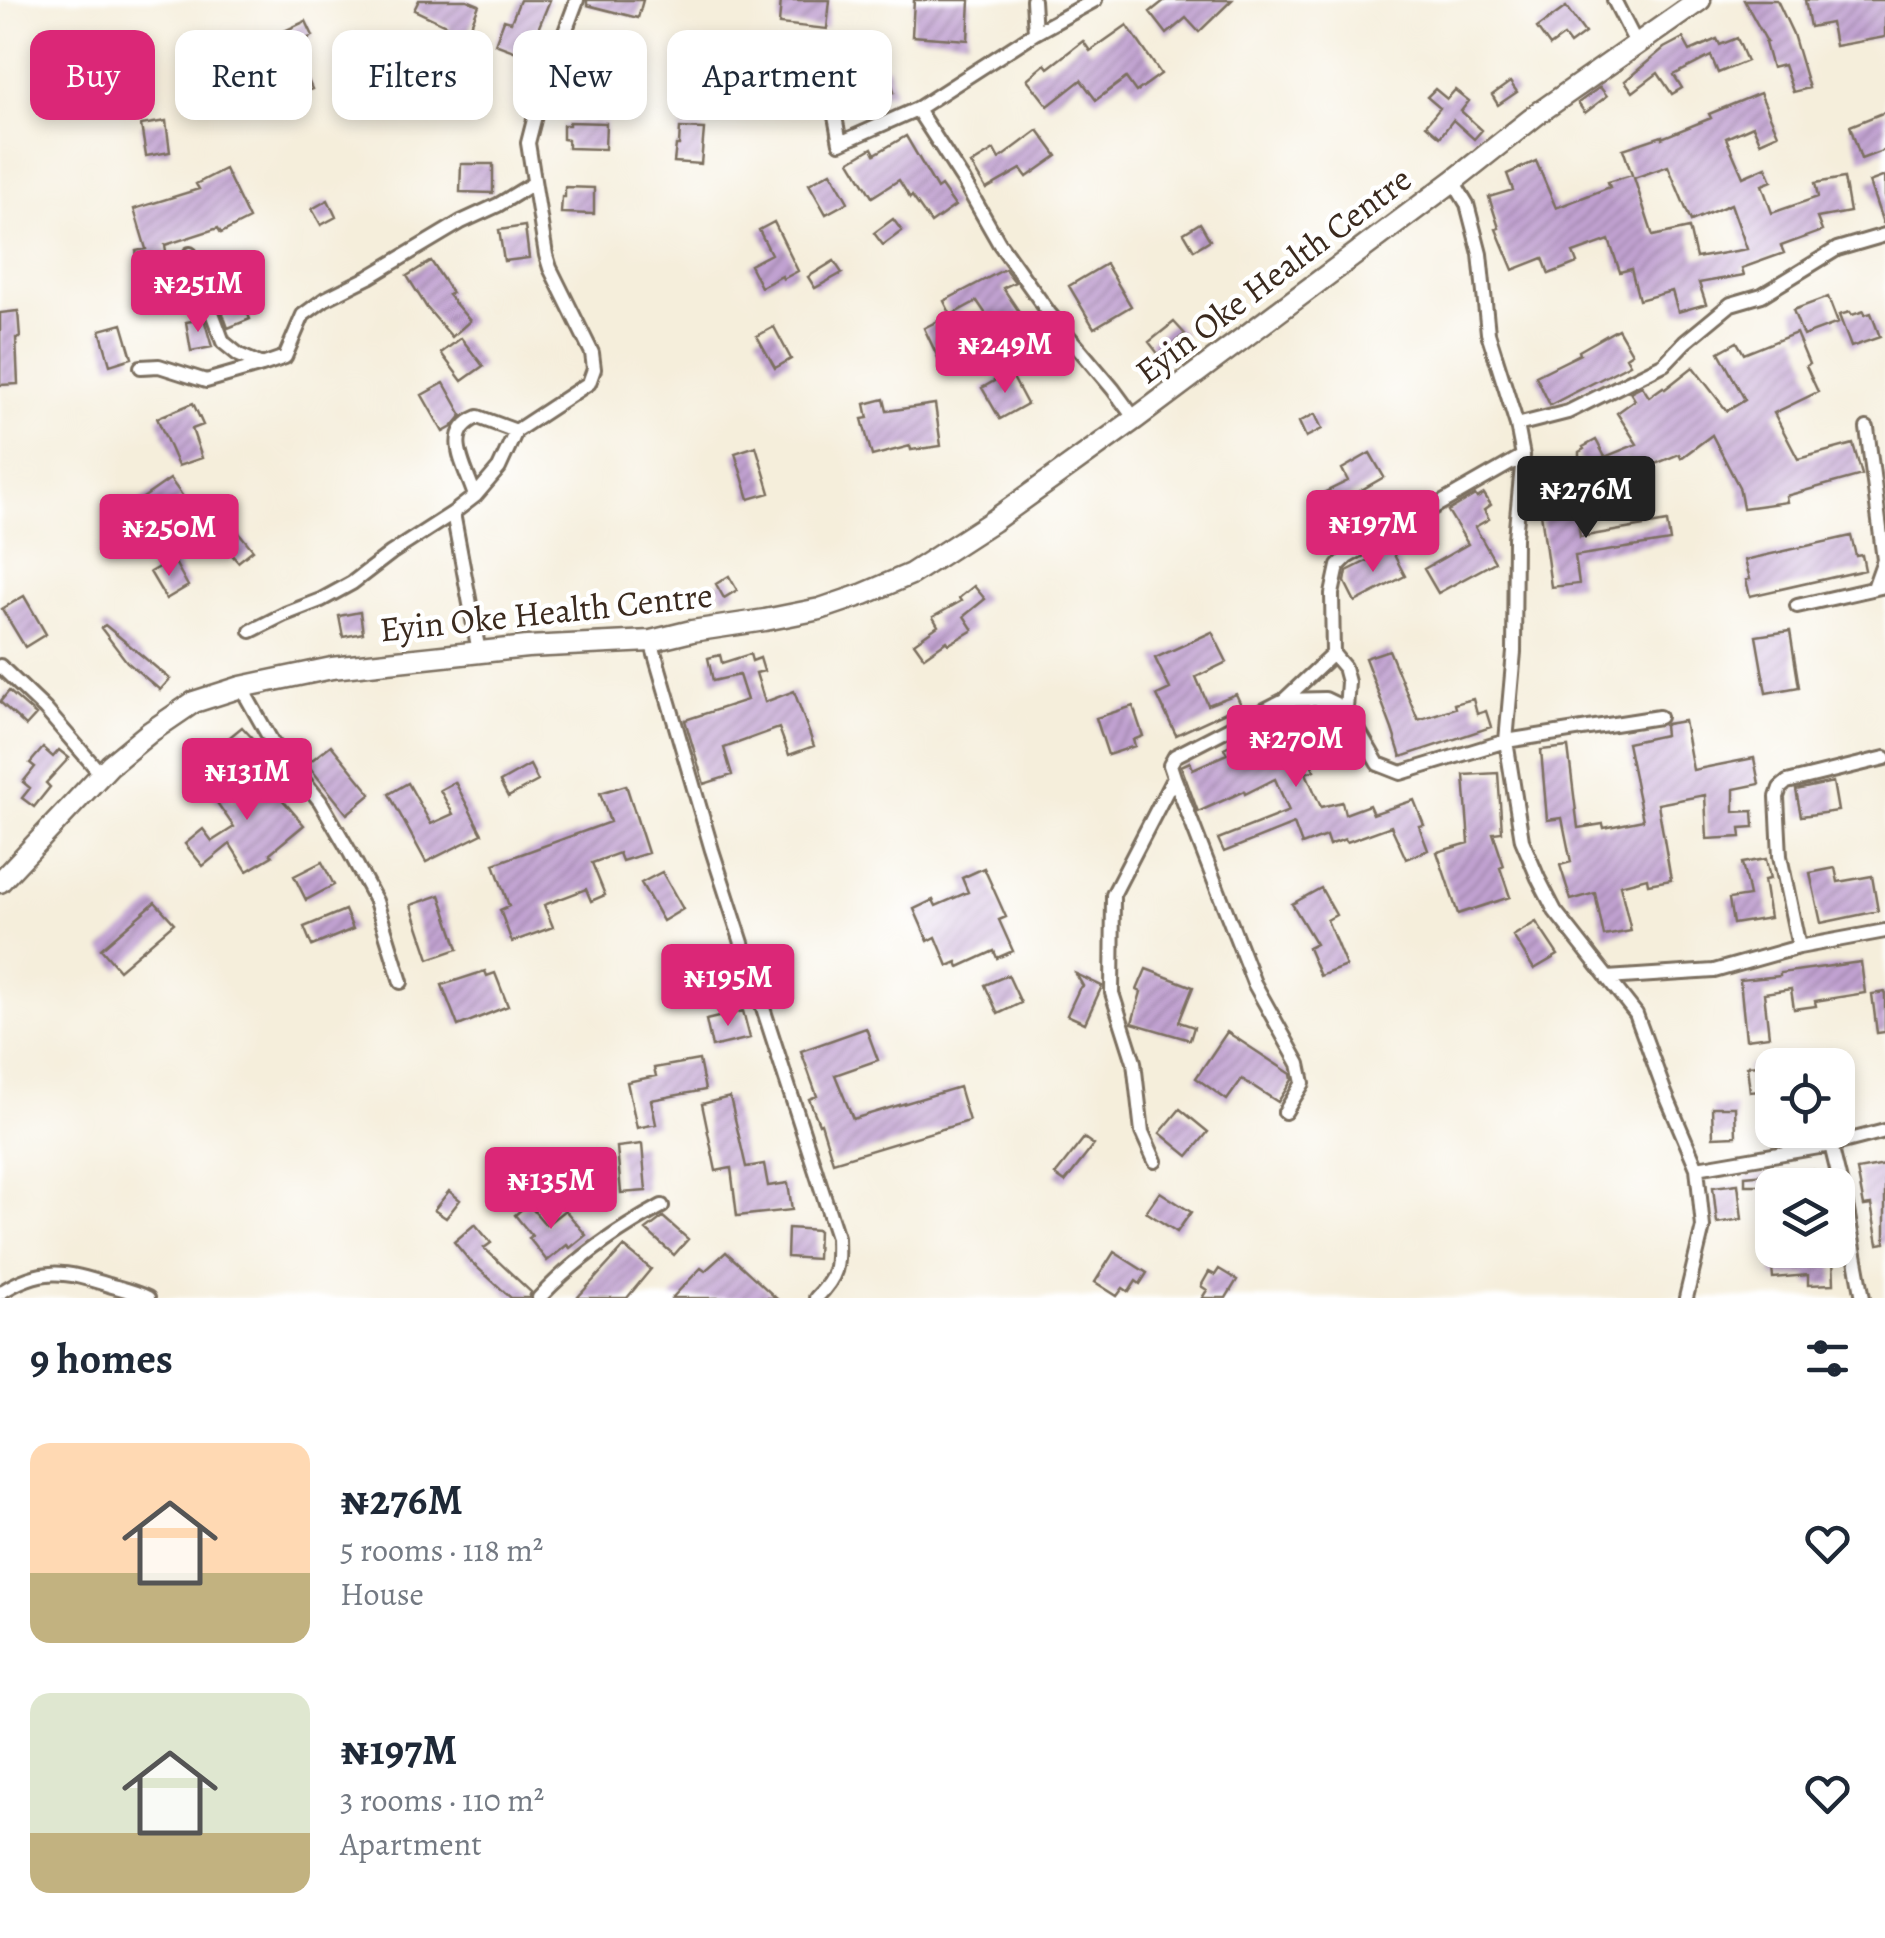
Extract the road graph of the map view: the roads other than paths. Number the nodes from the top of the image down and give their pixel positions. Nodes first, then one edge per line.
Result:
1 (577, 0) edge
2 (1033, 0) edge
3 (1095, 0) edge
4 (1614, 0) edge
5 (1700, 0) edge
6 (1034, 33) junction
7 (1636, 43) junction
8 (917, 109) junction
9 (836, 120) edge
10 (891, 120) edge
11 (892, 120) edge
12 (1453, 181) junction
13 (534, 183) junction
14 (1885, 235) edge
15 (190, 254) dead end
16 (262, 366) junction
17 (141, 367) dead end
18 (1135, 420) junction
19 (1517, 425) junction
20 (1866, 428) dead end
21 (516, 431) junction
22 (1524, 456) junction
23 (475, 496) junction
24 (453, 513) junction
25 (1880, 587) edge
26 (1797, 606) dead end
27 (251, 630) dead end
28 (651, 641) junction
29 (479, 652) junction
30 (1333, 654) junction
31 (0, 666) edge
32 (241, 687) junction
33 (1284, 700) junction
34 (1346, 708) junction
35 (1659, 717) dead end
36 (1506, 741) junction
37 (1885, 758) edge
38 (100, 774) junction
39 (1174, 777) junction
40 (0, 882) edge
41 (1885, 931) edge
42 (1799, 947) junction
43 (1607, 978) junction
44 (401, 982) dead end
45 (1285, 1112) dead end
46 (1885, 1131) edge
47 (1855, 1139) edge
48 (1819, 1148) edge
49 (1832, 1148) edge
50 (1155, 1161) dead end
51 (1697, 1168) junction
52 (662, 1206) dead end
53 (0, 1292) edge
54 (148, 1298) edge
55 (539, 1298) edge
56 (816, 1298) edge
57 (1686, 1298) edge
58 (1863, 1298) edge

1 - 13 street
2 - 6 street
3 - 6 street
4 - 7 street
5 - 7 main road, Eyin Oke Health Centre
6 - 8 street
7 - 12 main road, Eyin Oke Health Centre
8 - 11 street
8 - 18 street
9 - 10 street
12 - 18 main road, Eyin Oke Health Centre
12 - 19 street
13 - 16 street
13 - 21 street
14 - 19 street
15 - 16 street
16 - 17 street
18 - 28 main road, Eyin Oke Health Centre
19 - 22 street
20 - 25 street
21 - 23 street
21 - 23 street
22 - 30 street
22 - 36 street
23 - 24 street
24 - 27 street
24 - 29 street
25 - 26 street
28 - 29 main road, Eyin Oke Health Centre
28 - 56 street
29 - 32 main road, Eyin Oke Health Centre
30 - 33 street
30 - 34 street
31 - 38 street
32 - 38 main road, Eyin Oke Health Centre
32 - 44 street
33 - 34 street
33 - 39 street
34 - 36 street
35 - 36 street
36 - 43 street
37 - 42 street
38 - 40 main road, Eyin Oke Health Centre
39 - 45 street
39 - 50 street
41 - 42 street
42 - 43 street
43 - 51 street
46 - 47 street
48 - 51 street
49 - 58 street
51 - 57 street
52 - 55 street
53 - 54 street

